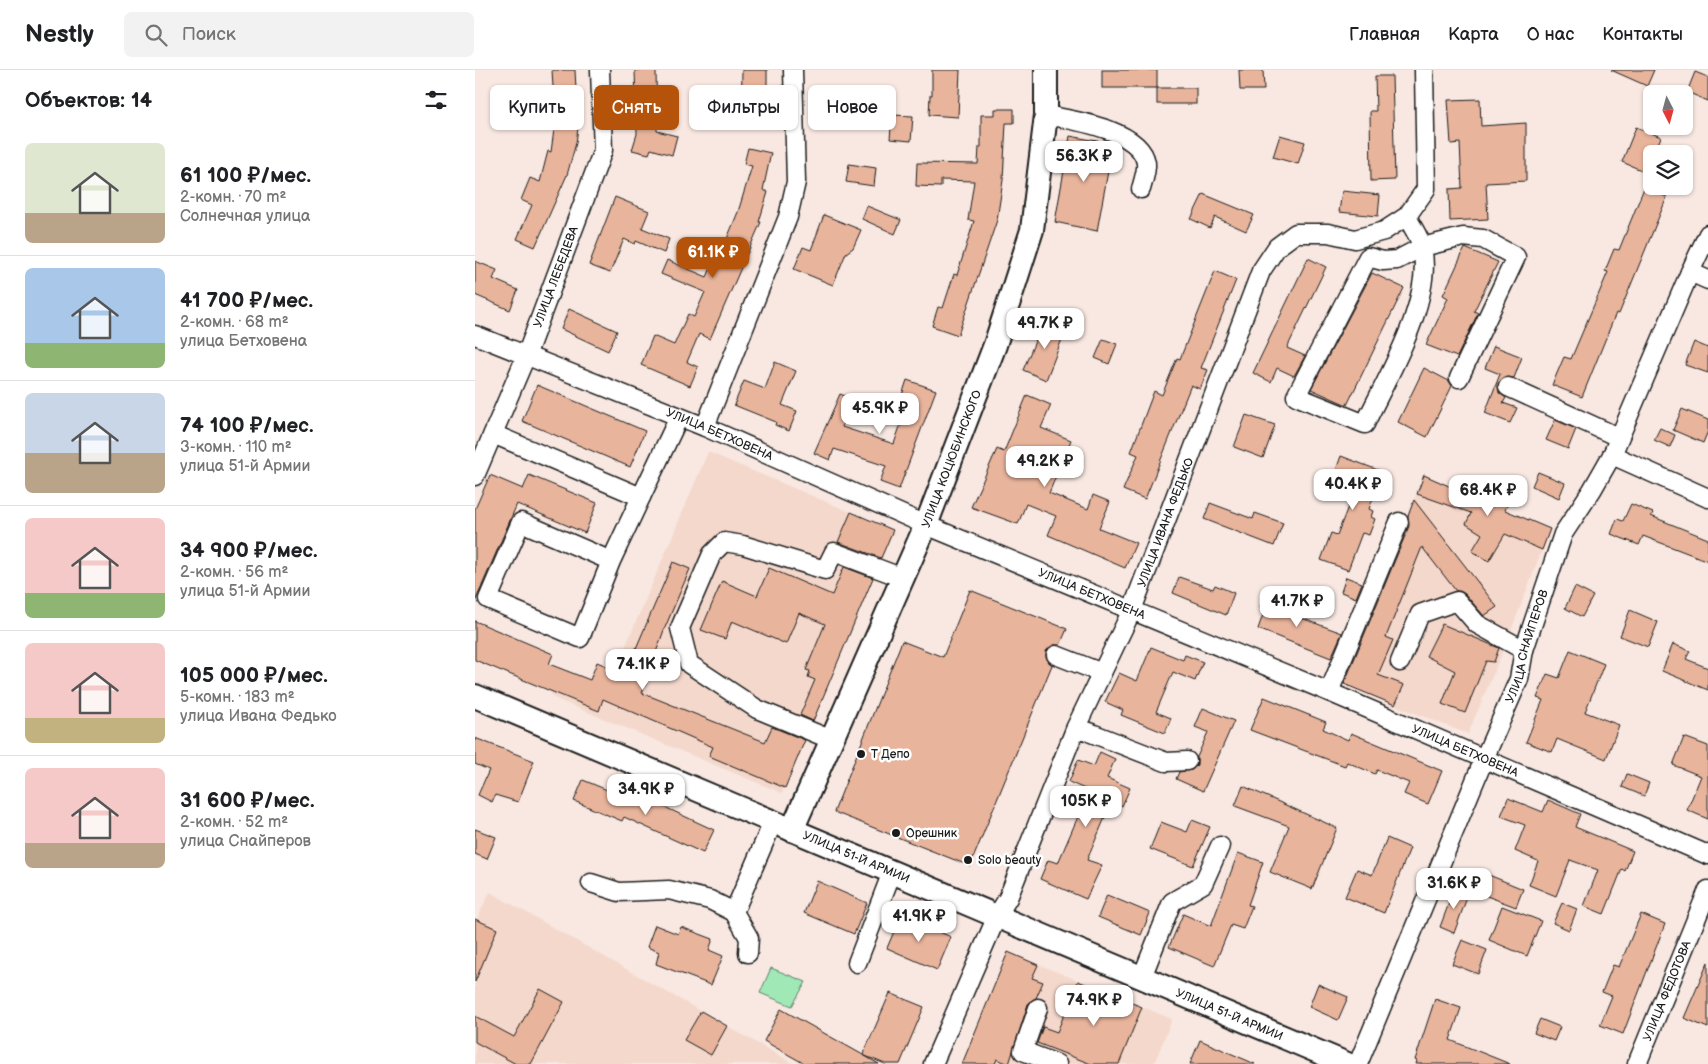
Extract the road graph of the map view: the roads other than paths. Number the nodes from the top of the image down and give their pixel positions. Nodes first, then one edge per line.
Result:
1 (600, 70) edge
2 (793, 70) edge
3 (1046, 70) edge
4 (1424, 70) edge
5 (1046, 115) junction
6 (1141, 190) dead end
7 (1407, 216) junction
8 (1708, 234) edge
9 (1422, 246) junction
10 (1690, 272) junction
11 (1708, 280) edge
12 (475, 335) edge
13 (526, 356) junction
14 (1459, 378) dead end
15 (1508, 387) dead end
16 (679, 417) junction
17 (705, 427) junction
18 (493, 434) junction
19 (1618, 437) junction
20 (1612, 454) junction
21 (475, 476) edge
22 (641, 498) junction
23 (1708, 498) edge
24 (1399, 522) dead end
25 (926, 525) junction
26 (611, 561) junction
27 (903, 578) junction
28 (1132, 610) junction
29 (1524, 650) junction
30 (1057, 655) dead end
31 (1401, 662) dead end
32 (1102, 672) junction
33 (1329, 692) junction
34 (475, 696) edge
35 (1076, 727) junction
36 (832, 740) junction
37 (1484, 759) junction
38 (1187, 761) dead end
39 (783, 826) junction
40 (1220, 846) dead end
41 (1708, 855) edge
42 (892, 872) junction
43 (591, 883) dead end
44 (1708, 890) edge
45 (734, 912) junction
46 (997, 916) junction
47 (747, 953) dead end
48 (857, 963) dead end
49 (1142, 977) junction
50 (1038, 1008) dead end
51 (933, 1064) edge
52 (1057, 1064) edge
53 (1347, 1064) edge
54 (1358, 1064) edge
55 (1637, 1064) edge

1 - 13 street, УЛИЦА ЛЕБЕДЕВА
2 - 17 street
3 - 5 main road, УЛИЦА КОЦЮБИНСКОГО
4 - 7 street, УЛИЦА ИВАНА ФЕДЬКО
5 - 6 street
5 - 25 main road, УЛИЦА КОЦЮБИНСКОГО
7 - 9 street
7 - 28 street, УЛИЦА ИВАНА ФЕДЬКО
8 - 10 street, УЛИЦА СНАЙПЕРОВ
9 - 9 street
9 - 14 street
10 - 11 street
10 - 19 street, УЛИЦА СНАЙПЕРОВ
12 - 13 street, УЛИЦА БЕТХОВЕНА
13 - 16 street, УЛИЦА БЕТХОВЕНА
13 - 18 street, УЛИЦА ЛЕБЕДЕВА
15 - 19 street
16 - 17 street, УЛИЦА БЕТХОВЕНА
16 - 22 street
17 - 25 street, УЛИЦА БЕТХОВЕНА
18 - 21 street, УЛИЦА ЛЕБЕДЕВА
18 - 22 street
19 - 20 street, УЛИЦА СНАЙПЕРОВ
20 - 23 street
20 - 29 street, УЛИЦА СНАЙПЕРОВ
22 - 26 street
24 - 33 street
25 - 27 main road, УЛИЦА КОЦЮБИНСКОГО
25 - 28 street, УЛИЦА БЕТХОВЕНА
26 - 26 street
27 - 36 main road, УЛИЦА КОЦЮБИНСКОГО
27 - 36 street
28 - 32 street, УЛИЦА ИВАНА ФЕДЬКО
28 - 33 street, УЛИЦА БЕТХОВЕНА
29 - 31 street
29 - 37 street, УЛИЦА СНАЙПЕРОВ
30 - 32 street
32 - 35 street, УЛИЦА ИВАНА ФЕДЬКО
33 - 37 street, УЛИЦА БЕТХОВЕНА
34 - 39 main road, УЛИЦА 51-Й АРМИИ
35 - 38 street
35 - 46 street, УЛИЦА ИВАНА ФЕДЬКО
36 - 39 main road, УЛИЦА КОЦЮБИНСКОГО
37 - 41 street, УЛИЦА БЕТХОВЕНА
37 - 54 street, УЛИЦА СНАЙПЕРОВ
39 - 42 main road, УЛИЦА 51-Й АРМИИ
39 - 45 street
40 - 49 street
42 - 46 main road, УЛИЦА 51-Й АРМИИ
42 - 48 street
43 - 45 street
44 - 55 street, УЛИЦА ФЕДОТОВА
45 - 47 street
46 - 49 main road, УЛИЦА 51-Й АРМИИ
46 - 51 street, УЛИЦА ИВАНА ФЕДЬКО
49 - 53 main road, УЛИЦА 51-Й АРМИИ
50 - 52 street

